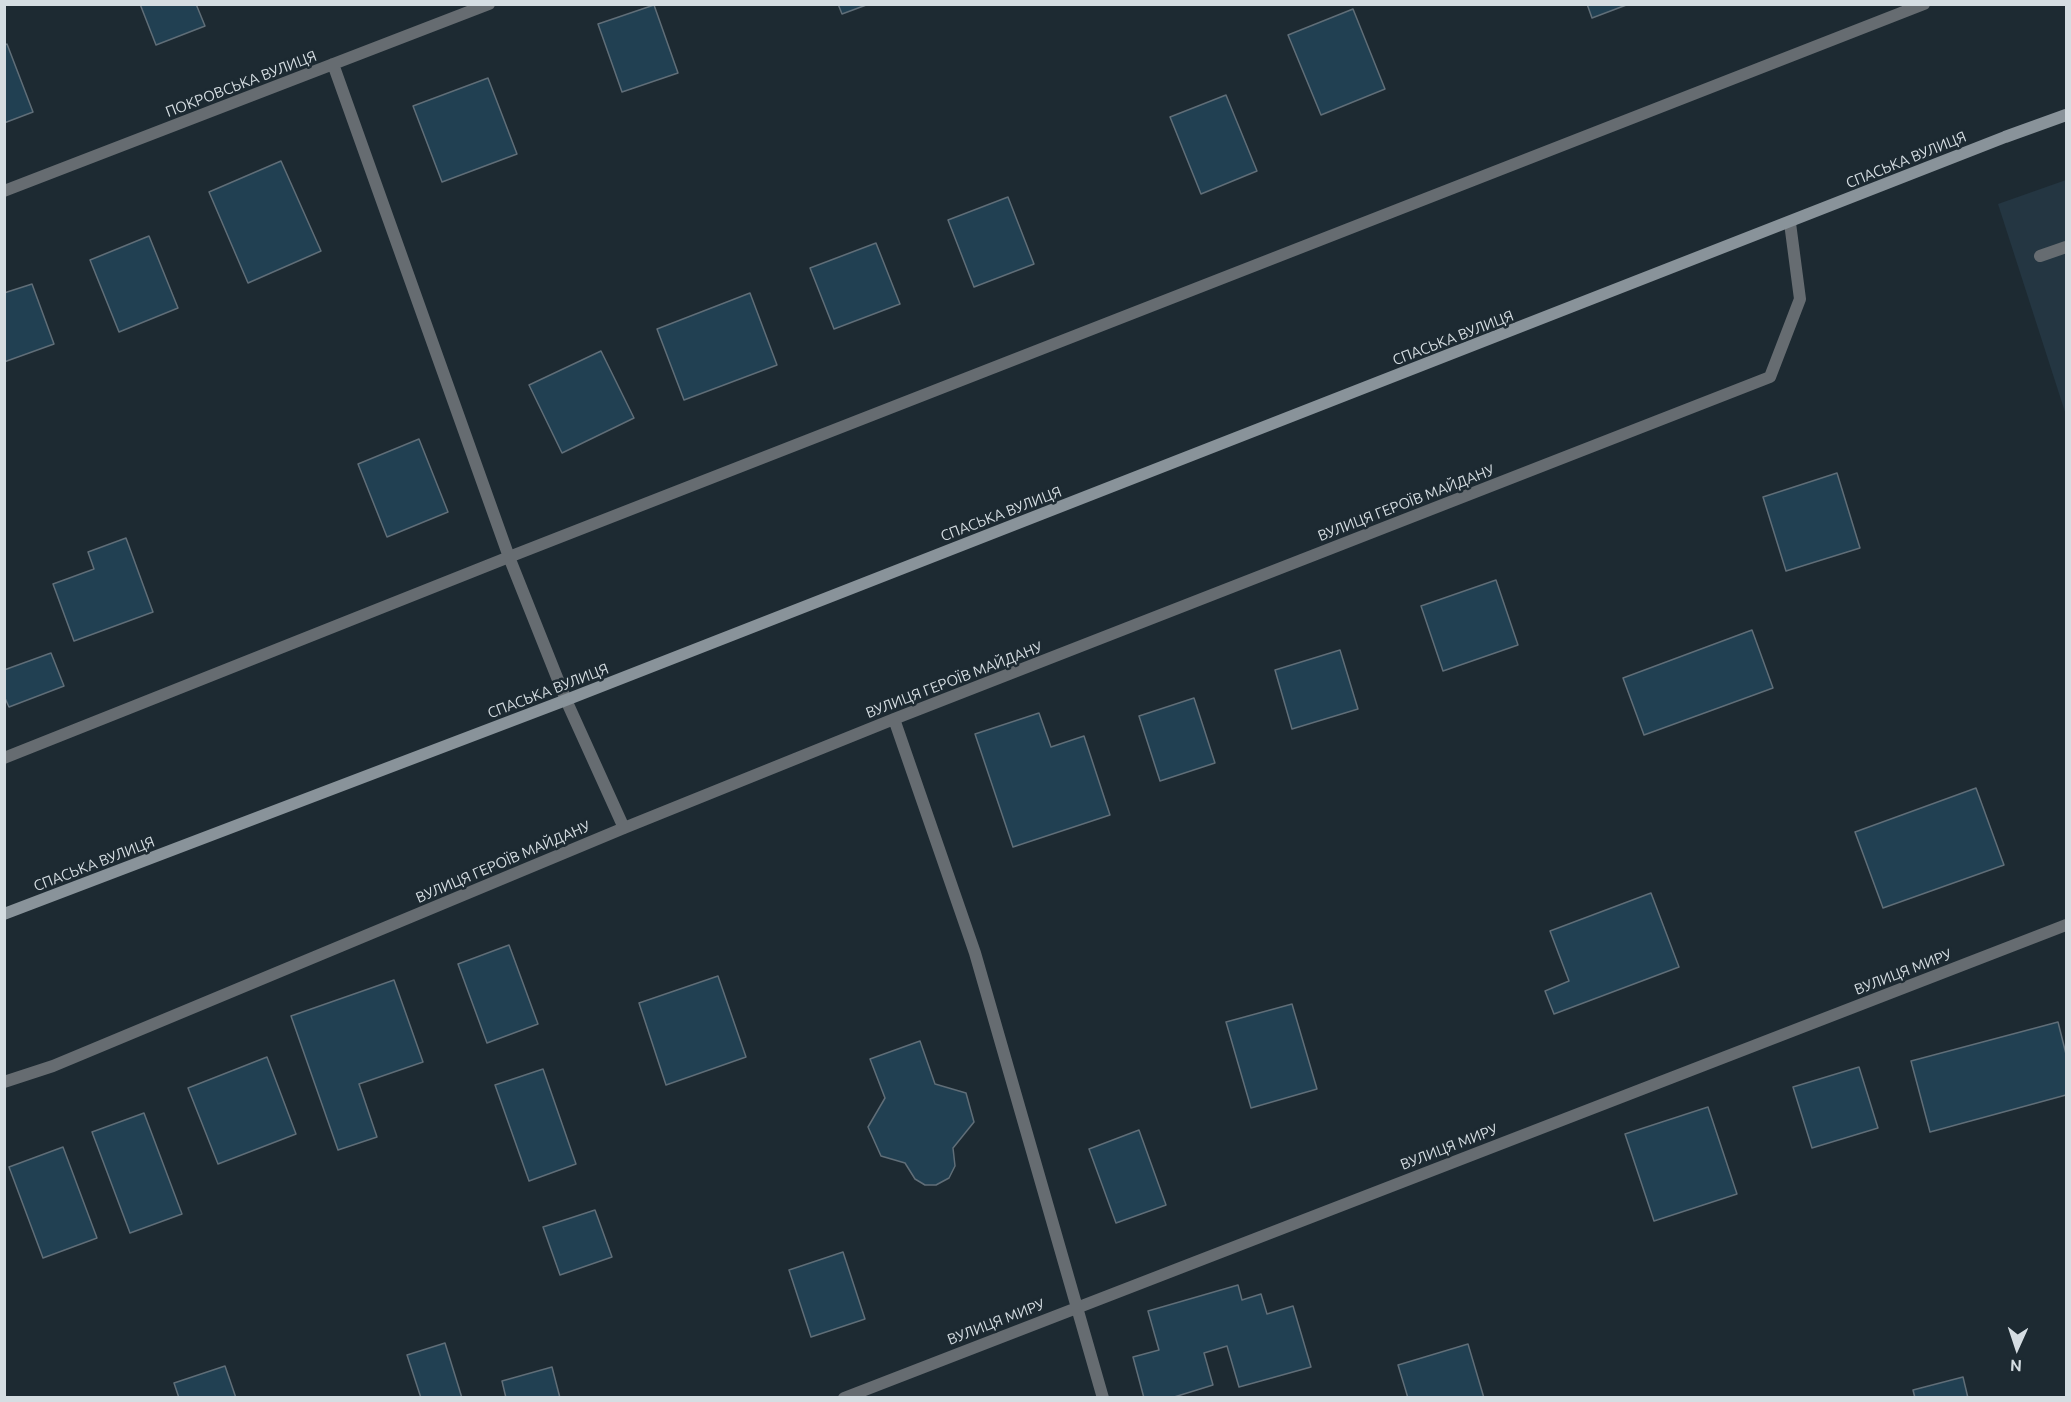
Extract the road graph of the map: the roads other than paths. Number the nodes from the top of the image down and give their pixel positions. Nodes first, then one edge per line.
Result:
1 (489, 4) edge
2 (1924, 4) edge
3 (333, 64) junction
4 (2067, 115) edge
5 (4, 191) edge
6 (1790, 223) junction
7 (2067, 247) edge
8 (2040, 256) dead end
9 (509, 557) junction
10 (566, 700) junction
11 (894, 719) junction
12 (4, 758) edge
13 (624, 828) junction
14 (4, 914) edge
15 (2067, 925) edge
16 (4, 1082) edge
17 (1077, 1306) junction
18 (844, 1398) edge
19 (1102, 1398) edge

1 - 3 street, ПОКРОВСЬКА ВУЛИЦЯ
2 - 9 street
3 - 5 street, ПОКРОВСЬКА ВУЛИЦЯ
3 - 9 street
4 - 6 street, СПАСЬКА ВУЛИЦЯ
6 - 10 street, СПАСЬКА ВУЛИЦЯ
6 - 11 street, ВУЛИЦЯ ГЕРОЇВ МАЙДАНУ
7 - 8 street
9 - 10 street
9 - 12 street
10 - 13 street
10 - 14 street, СПАСЬКА ВУЛИЦЯ
11 - 13 street, ВУЛИЦЯ ГЕРОЇВ МАЙДАНУ
11 - 17 street
13 - 16 street, ВУЛИЦЯ ГЕРОЇВ МАЙДАНУ
15 - 17 street, ВУЛИЦЯ МИРУ
17 - 18 street, ВУЛИЦЯ МИРУ
17 - 19 street

